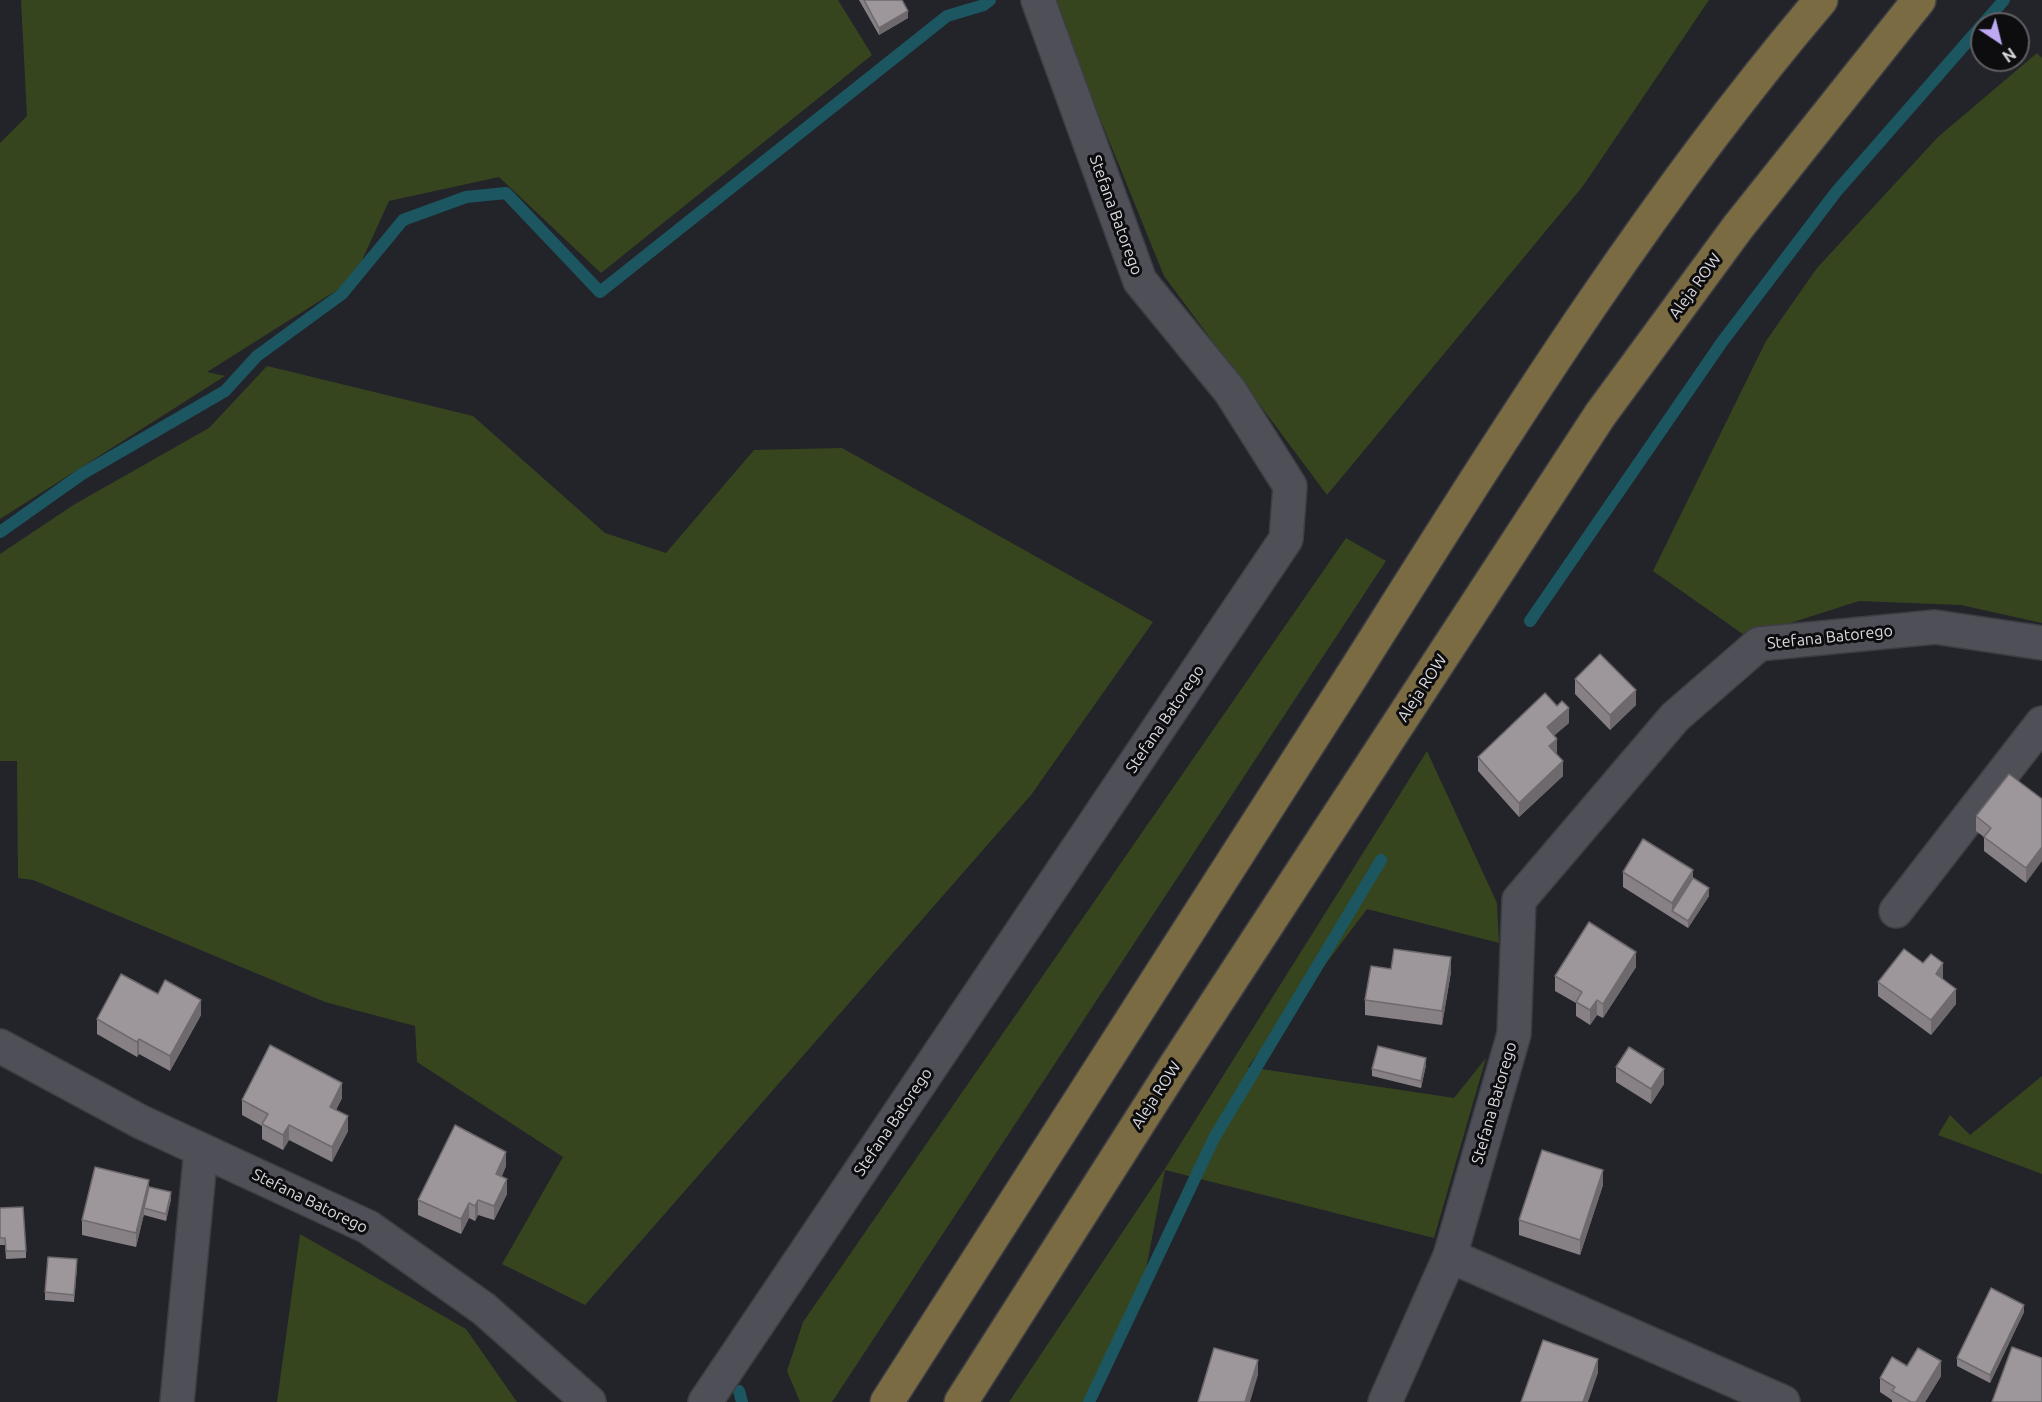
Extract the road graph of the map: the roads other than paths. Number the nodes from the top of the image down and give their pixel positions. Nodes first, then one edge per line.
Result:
1 (1038, 0) edge
2 (1821, 0) edge
3 (1919, 0) edge
4 (2042, 643) edge
5 (2042, 723) edge
6 (1896, 911) dead end
7 (0, 1046) edge
8 (201, 1150) junction
9 (1450, 1256) junction
10 (177, 1402) edge
11 (589, 1402) edge
12 (705, 1402) edge
13 (887, 1402) edge
14 (961, 1402) edge
15 (1385, 1402) edge
16 (1783, 1402) edge

1 - 12 street, Stefana Batorego
2 - 13 main road
3 - 14 main road, Aleja ROW
4 - 9 street, Stefana Batorego
5 - 6 street
7 - 8 street, Stefana Batorego
8 - 10 street
8 - 11 street, Stefana Batorego
9 - 15 street, Stefana Batorego
9 - 16 street

